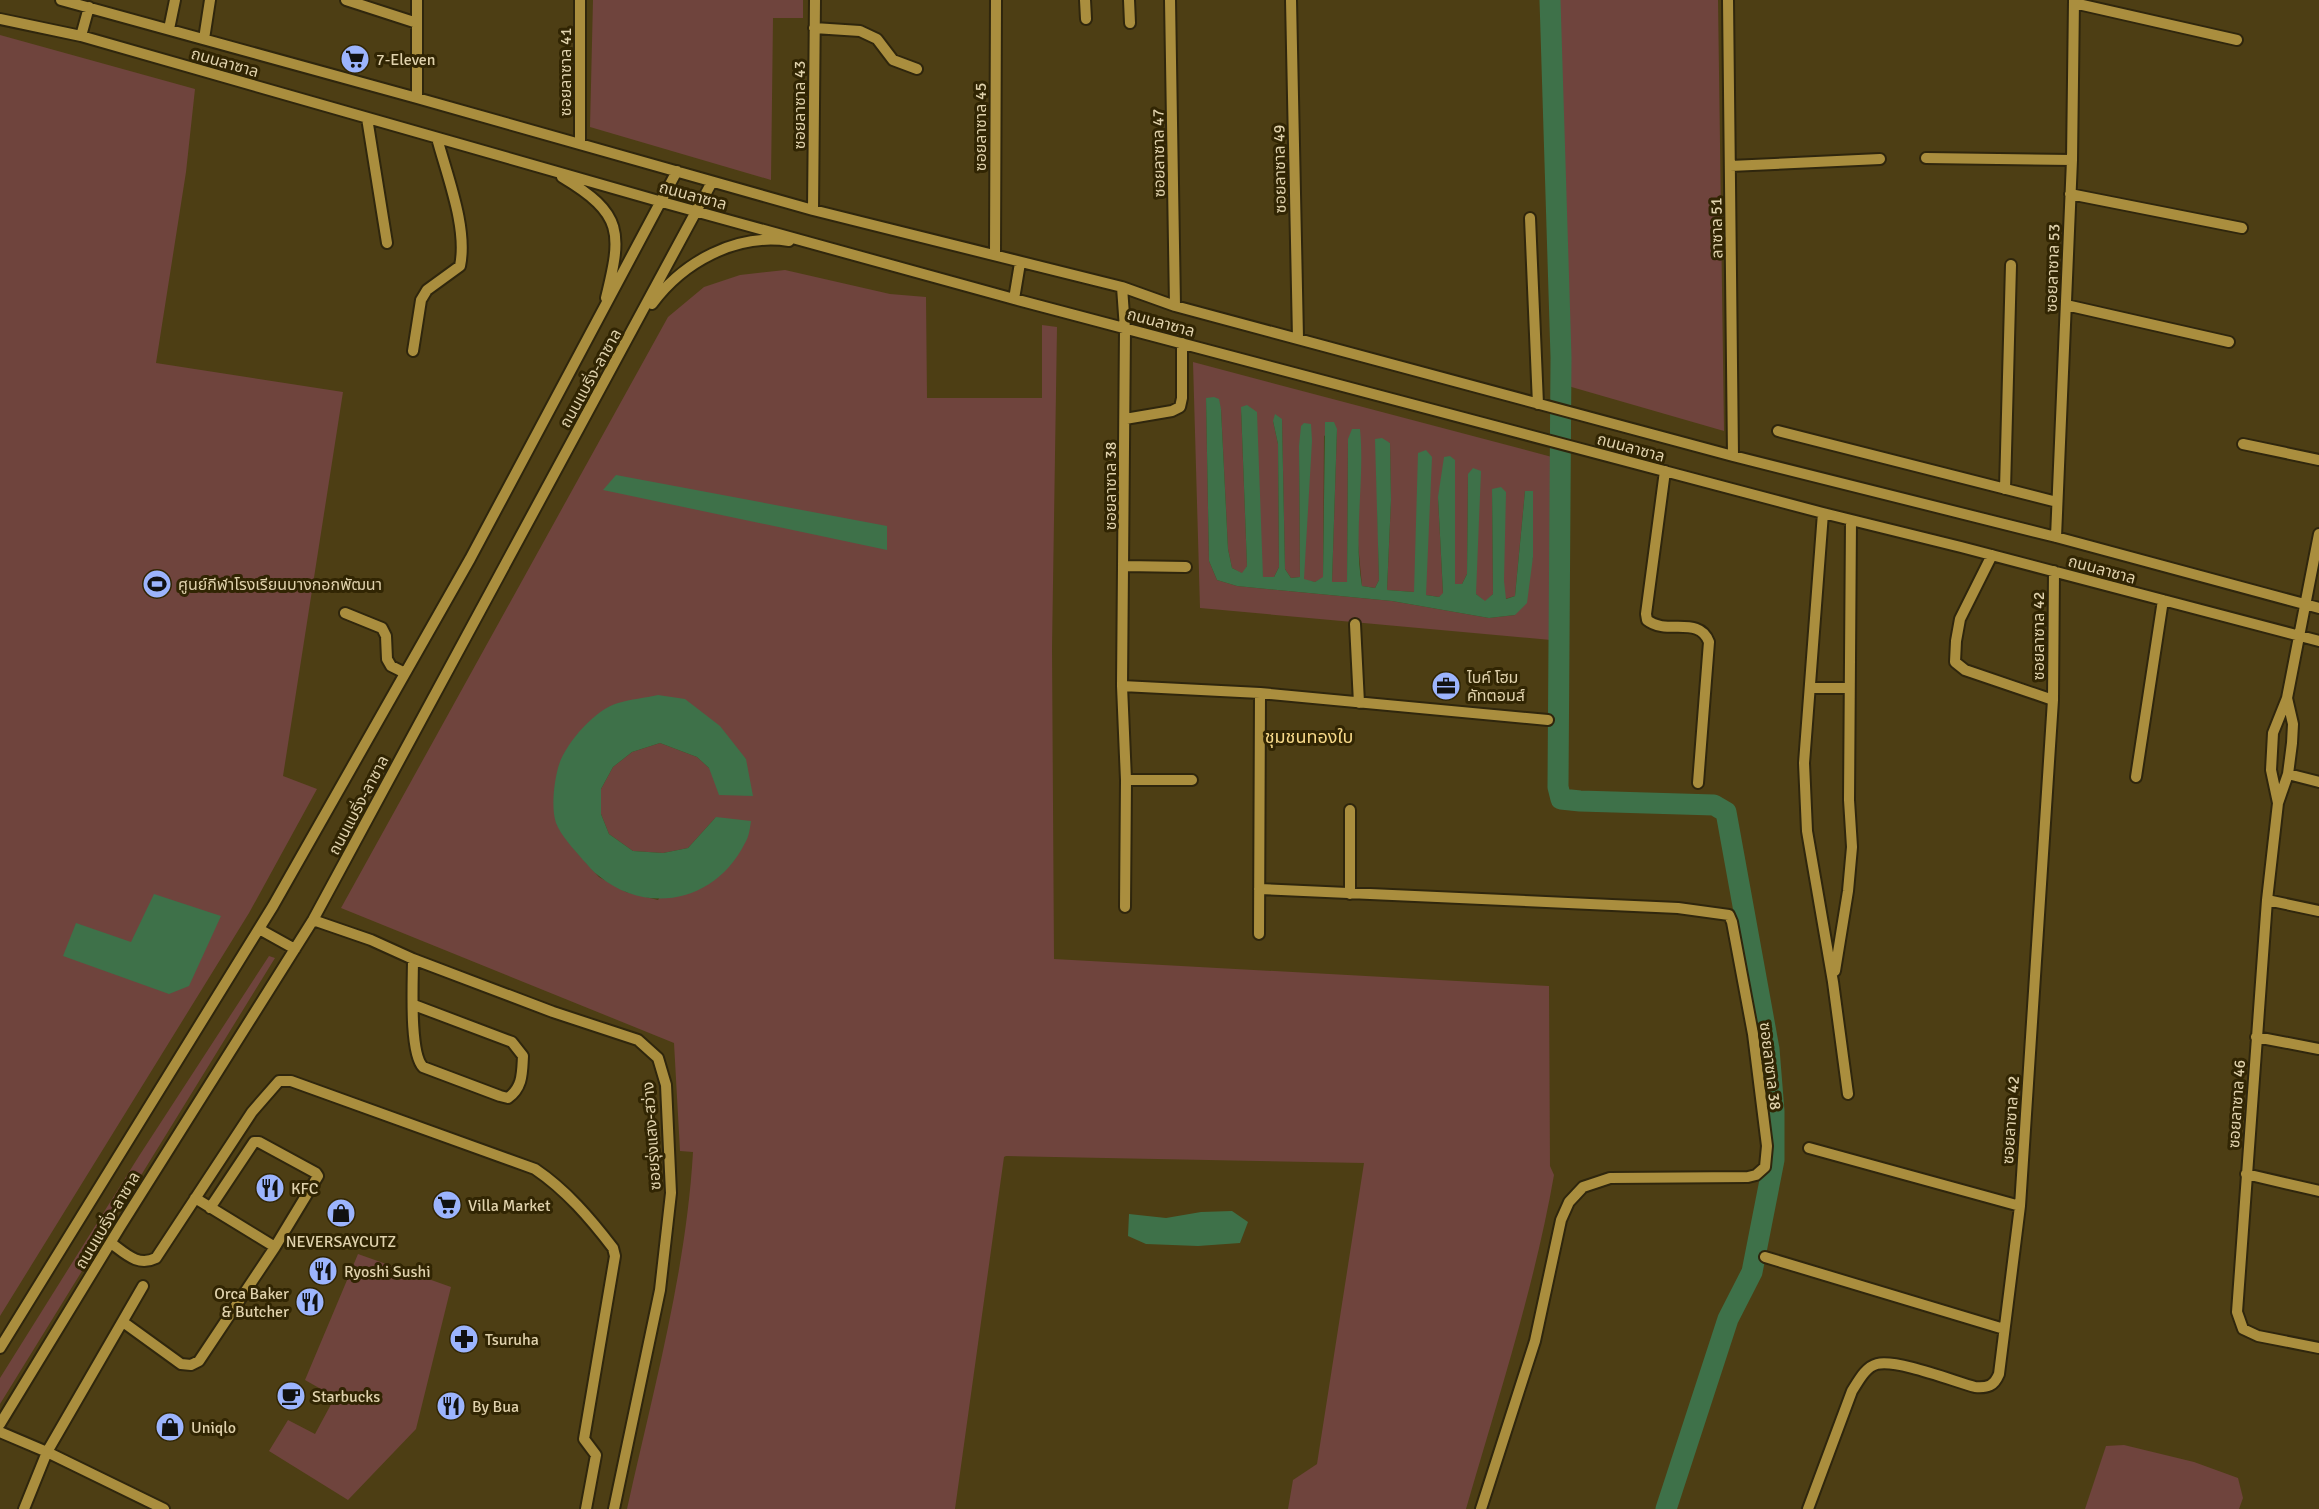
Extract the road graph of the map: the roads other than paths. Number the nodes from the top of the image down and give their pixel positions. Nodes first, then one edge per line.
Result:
1 (61, 0) edge
2 (175, 0) edge
3 (210, 0) edge
4 (346, 0) edge
5 (417, 0) edge
6 (580, 0) edge
7 (815, 0) edge
8 (996, 0) edge
9 (1085, 0) edge
10 (1129, 0) edge
11 (1170, 0) edge
12 (1291, 0) edge
13 (1728, 0) edge
14 (2074, 1) edge
15 (89, 8) junction
16 (0, 19) edge
17 (1086, 19) dead end
18 (417, 23) junction
19 (1130, 23) dead end
20 (814, 28) junction
21 (169, 29) junction
22 (81, 36) junction
23 (204, 39) junction
24 (2237, 40) dead end
25 (917, 69) dead end
26 (417, 98) junction
27 (367, 118) junction
28 (437, 138) junction
29 (580, 144) junction
30 (1926, 158) dead end
31 (1880, 159) dead end
32 (2072, 160) junction
33 (530, 165) junction
34 (1730, 166) junction
35 (677, 171) junction
36 (712, 182) junction
37 (2070, 194) junction
38 (662, 202) junction
39 (813, 210) junction
40 (697, 211) junction
41 (1530, 218) dead end
42 (2242, 228) dead end
43 (387, 243) dead end
44 (825, 247) junction
45 (995, 255) junction
46 (1020, 263) junction
47 (2011, 265) dead end
48 (1122, 287) junction
49 (1014, 299) junction
50 (2066, 305) junction
51 (1175, 306) junction
52 (1125, 328) junction
53 (592, 332) junction
54 (631, 335) junction
55 (1298, 338) junction
56 (2229, 342) dead end
57 (1182, 344) junction
58 (413, 351) dead end
59 (1538, 404) junction
60 (1125, 419) junction
61 (1778, 431) dead end
62 (2244, 444) dead end
63 (1733, 456) junction
64 (2319, 460) edge
65 (1665, 471) junction
66 (2005, 489) junction
67 (2057, 502) junction
68 (1823, 513) junction
69 (1851, 520) junction
70 (2319, 534) edge
71 (2056, 537) junction
72 (1992, 555) junction
73 (1124, 566) junction
74 (1186, 567) dead end
75 (2054, 572) junction
76 (2163, 600) junction
77 (2307, 604) junction
78 (2319, 608) edge
79 (345, 613) dead end
80 (1355, 624) dead end
81 (2300, 636) junction
82 (2319, 641) edge
83 (405, 673) junction
84 (1122, 686) junction
85 (1810, 688) junction
86 (1849, 688) junction
87 (1260, 693) junction
88 (2287, 698) junction
89 (2053, 700) junction
90 (1359, 703) junction
91 (1548, 720) dead end
92 (2288, 774) junction
93 (2136, 777) dead end
94 (1126, 780) junction
95 (1192, 780) dead end
96 (2319, 782) edge
97 (1698, 783) dead end
98 (2278, 803) junction
99 (1350, 810) dead end
100 (1259, 889) junction
101 (1350, 894) junction
102 (2267, 900) junction
103 (1125, 908) dead end
104 (2319, 911) edge
105 (313, 920) junction
106 (259, 928) junction
107 (1260, 934) dead end
108 (295, 949) junction
109 (412, 959) junction
110 (1833, 982) junction
111 (414, 1005) junction
112 (2256, 1037) junction
113 (2319, 1049) edge
114 (1848, 1094) dead end
115 (1809, 1148) dead end
116 (2246, 1174) junction
117 (2319, 1191) edge
118 (195, 1198) junction
119 (2020, 1206) junction
120 (210, 1208) junction
121 (111, 1244) junction
122 (274, 1247) junction
123 (1765, 1257) dead end
124 (143, 1286) dead end
125 (123, 1322) junction
126 (2004, 1329) junction
127 (0, 1348) edge
128 (2319, 1348) edge
129 (0, 1424) edge
130 (0, 1432) edge
131 (47, 1452) junction
132 (24, 1509) edge
133 (164, 1509) edge
134 (586, 1509) edge
135 (614, 1509) edge
136 (1481, 1509) edge
137 (1808, 1509) edge

1 - 15 street, ถนนลาซาล
2 - 21 street
3 - 23 street
4 - 18 street
5 - 18 street
6 - 29 street, ซอยลาซาล 41
7 - 20 street, ซอยลาซาล 43
8 - 45 street, ซอยลาซาล 45
9 - 17 street
10 - 19 street
11 - 51 street, ซอยลาซาล 47
12 - 55 street, ซอยลาซาล 49
13 - 34 street, ลาซาล 51
14 - 24 street
14 - 32 street, ซอยลาซาล 53
15 - 21 street, ถนนลาซาล
15 - 22 street
16 - 22 street, ถนนลาซาล
18 - 26 street
20 - 25 street
20 - 39 street, ซอยลาซาล 43
21 - 23 street, ถนนลาซาล
22 - 27 street, ถนนลาซาล
23 - 26 street, ถนนลาซาล
26 - 29 street, ถนนลาซาล
27 - 28 street, ถนนลาซาล
27 - 43 street
28 - 33 street, ถนนลาซาล
28 - 58 street
29 - 35 street, ถนนลาซาล
30 - 32 street
31 - 34 street
32 - 37 street, ซอยลาซาล 53
33 - 38 street, ถนนลาซาล
33 - 53 street
34 - 63 street, ลาซาล 51
35 - 36 street, ถนนลาซาล
35 - 38 street, ถนนแบริ่ง-ลาซาล
36 - 39 street, ถนนลาซาล
36 - 40 street, ถนนแบริ่ง-ลาซาล
37 - 42 street
37 - 50 street, ซอยลาซาล 53
38 - 40 street, ถนนลาซาล
38 - 53 street, ถนนแบริ่ง-ลาซาล
39 - 45 street, ถนนลาซาล
40 - 44 street, ถนนลาซาล
40 - 54 street, ถนนแบริ่ง-ลาซาล
41 - 59 street
44 - 49 street, ถนนลาซาล
44 - 54 street
45 - 46 street, ถนนลาซาล
46 - 48 street, ถนนลาซาล
46 - 49 street
47 - 66 street
48 - 51 street, ถนนลาซาล
48 - 52 street, ซอยลาซาล 38
49 - 52 street, ถนนลาซาล
50 - 56 street
50 - 67 street, ซอยลาซาล 53
51 - 55 street, ถนนลาซาล
52 - 57 street, ถนนลาซาล
52 - 60 street, ซอยลาซาล 38
53 - 83 street, ถนนแบริ่ง-ลาซาล
54 - 105 street, ถนนแบริ่ง-ลาซาล
55 - 59 street, ถนนลาซาล
57 - 60 street
57 - 65 street, ถนนลาซาล
59 - 63 street, ถนนลาซาล
60 - 73 street, ซอยลาซาล 38
61 - 66 street
62 - 64 street
63 - 71 street, ถนนลาซาล
65 - 68 street, ถนนลาซาล
65 - 97 street
66 - 67 street
67 - 71 street, ซอยลาซาล 53
68 - 69 street, ถนนลาซาล
68 - 85 street
69 - 72 street, ถนนลาซาล
69 - 86 street
70 - 77 street, ซอยลาซาล 46
71 - 77 street, ถนนลาซาล
72 - 75 street, ถนนลาซาล
72 - 89 street
73 - 74 street
73 - 84 street, ซอยลาซาล 38
75 - 76 street, ถนนลาซาล
75 - 89 street, ซอยลาซาล 42
76 - 81 street, ถนนลาซาล
76 - 93 street
77 - 78 street, ถนนลาซาล
77 - 81 street, ซอยลาซาล 46
79 - 83 street
80 - 90 street
81 - 82 street, ถนนลาซาล
81 - 88 street, ซอยลาซาล 46
83 - 106 street, ถนนแบริ่ง-ลาซาล
84 - 87 street
84 - 94 street, ซอยลาซาล 38
85 - 86 street
85 - 110 street
86 - 110 street
87 - 90 street
87 - 100 street
88 - 92 street, ซอยลาซาล 46
88 - 98 street, ซอยลาซาล 46
89 - 119 street, ซอยลาซาล 42
90 - 91 street
92 - 96 street
92 - 98 street, ซอยลาซาล 46
94 - 95 street
94 - 103 street, ซอยลาซาล 38
98 - 102 street, ซอยลาซาล 46
99 - 101 street
100 - 101 street, ซอยลาซาล 38
100 - 107 street
101 - 136 street, ซอยลาซาล 38
102 - 104 street
102 - 112 street, ซอยลาซาล 46
105 - 108 street, ถนนแบริ่ง-ลาซาล
105 - 109 street, ซอยรุ่งแสง-สว่าง
106 - 108 street
106 - 127 street, ถนนแบริ่ง-ลาซาล
108 - 121 street, ถนนแบริ่ง-ลาซาล
109 - 111 street
109 - 135 street, ซอยรุ่งแสง-สว่าง
110 - 114 street
111 - 111 street
112 - 113 street
112 - 116 street, ซอยลาซาล 46
115 - 119 street
116 - 117 street
116 - 128 street, ซอยลาซาล 46
118 - 120 street
118 - 121 street
118 - 134 street
119 - 126 street, ซอยลาซาล 42
120 - 122 street
120 - 122 street
121 - 129 street, ถนนแบริ่ง-ลาซาล
122 - 125 street
123 - 126 street
124 - 125 street
125 - 131 street
126 - 137 street, ซอยลาซาล 42
130 - 131 street
131 - 132 street
131 - 133 street

